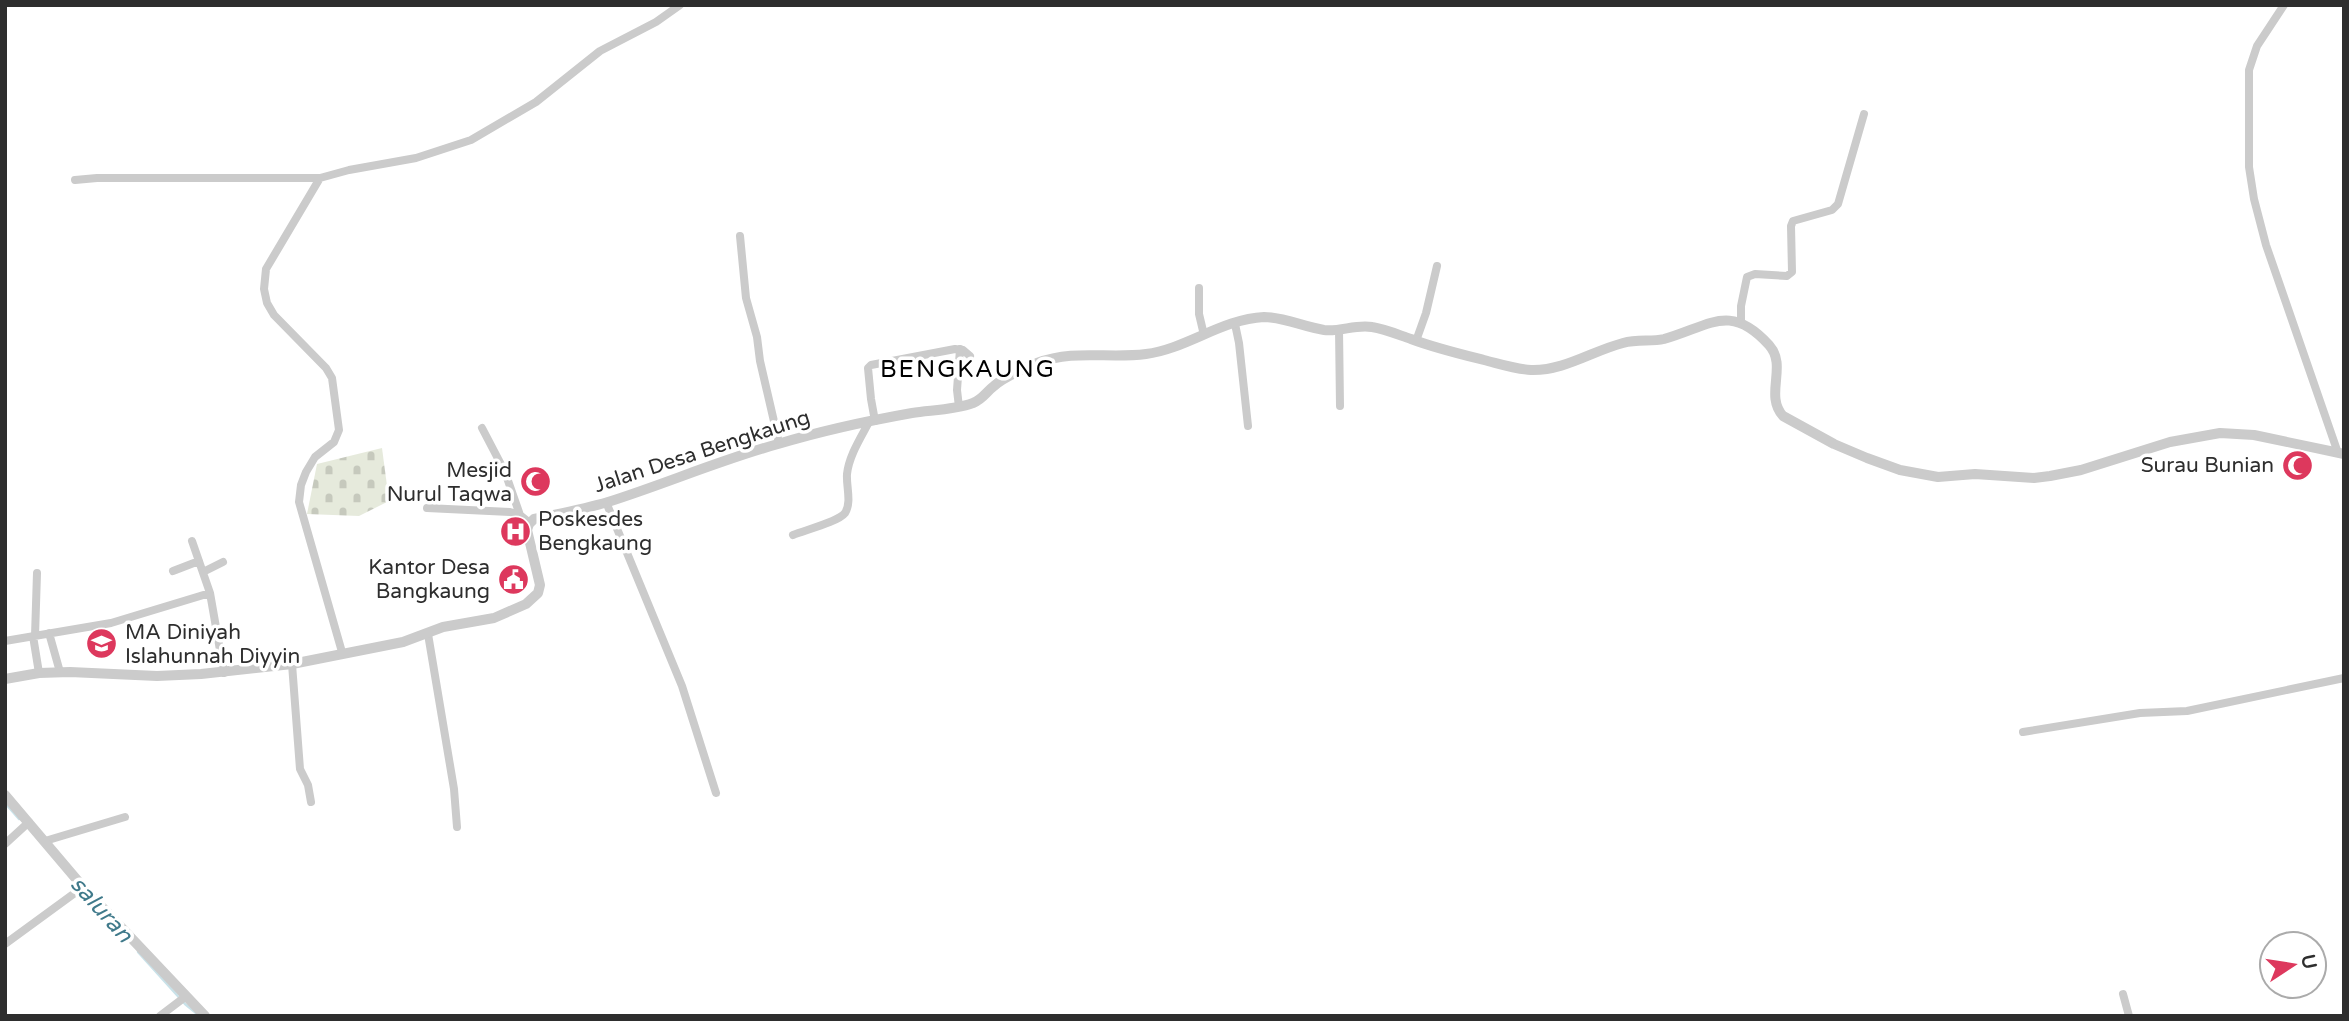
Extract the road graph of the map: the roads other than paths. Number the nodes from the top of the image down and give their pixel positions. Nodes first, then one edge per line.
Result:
1 (680, 5) edge
2 (2284, 5) edge
3 (1864, 114) dead end
4 (320, 178) junction
5 (75, 180) dead end
6 (740, 236) dead end
7 (1437, 266) dead end
8 (1199, 288) dead end
9 (1741, 322) junction
10 (1235, 324) junction
11 (1339, 329) junction
12 (1204, 335) junction
13 (1416, 341) junction
14 (960, 349) junction
15 (970, 356) dead end
16 (1340, 406) dead end
17 (959, 407) junction
18 (872, 422) junction
19 (1248, 426) dead end
20 (482, 428) dead end
21 (779, 443) junction
22 (2341, 454) edge
23 (607, 502) junction
24 (427, 508) dead end
25 (520, 515) junction
26 (530, 523) junction
27 (793, 535) dead end
28 (192, 541) dead end
29 (199, 561) junction
30 (223, 562) dead end
31 (173, 570) dead end
32 (203, 572) junction
33 (37, 573) dead end
34 (210, 593) junction
35 (49, 633) junction
36 (428, 634) junction
37 (34, 636) junction
38 (5, 641) edge
39 (342, 652) junction
40 (292, 664) junction
41 (60, 672) junction
42 (39, 673) junction
43 (224, 673) junction
44 (2344, 677) edge
45 (5, 679) edge
46 (2023, 732) dead end
47 (716, 793) dead end
48 (5, 795) edge
49 (311, 802) dead end
50 (125, 817) dead end
51 (26, 825) junction
52 (457, 827) dead end
53 (45, 841) junction
54 (5, 844) edge
55 (81, 889) junction
56 (5, 944) edge
57 (2123, 994) dead end
58 (183, 1000) junction
59 (160, 1016) edge
60 (205, 1016) edge
61 (2129, 1016) edge

1 - 4 street
2 - 22 street
3 - 9 street
4 - 5 street
4 - 39 street
6 - 21 street
7 - 13 street
8 - 12 street
9 - 13 street, Jalan Desa Bengkaung
9 - 22 street
10 - 11 street, Jalan Desa Bengkaung
10 - 12 street, Jalan Desa Bengkaung
10 - 19 street
11 - 13 street, Jalan Desa Bengkaung
11 - 16 street
12 - 17 street, Jalan Desa Bengkaung
14 - 15 street
14 - 17 street
14 - 18 street
17 - 18 street, Jalan Desa Bengkaung
18 - 21 street, Jalan Desa Bengkaung
18 - 27 street
20 - 25 street
21 - 23 street, Jalan Desa Bengkaung
23 - 26 street, Jalan Desa Bengkaung
23 - 47 street
24 - 25 street
25 - 26 street
26 - 36 street
28 - 29 street
29 - 31 street
29 - 32 street
30 - 32 street
32 - 34 street
33 - 37 street
34 - 35 street
34 - 43 street
35 - 37 street
35 - 41 street
36 - 39 street
36 - 52 street
37 - 38 street
37 - 42 street
39 - 40 street
40 - 43 street
40 - 49 street
41 - 42 street
41 - 43 street
42 - 45 street
44 - 46 street
48 - 51 street
50 - 53 street
51 - 53 street
51 - 54 street
53 - 55 street
55 - 56 street
55 - 58 street
57 - 61 street
58 - 59 street
58 - 60 street

